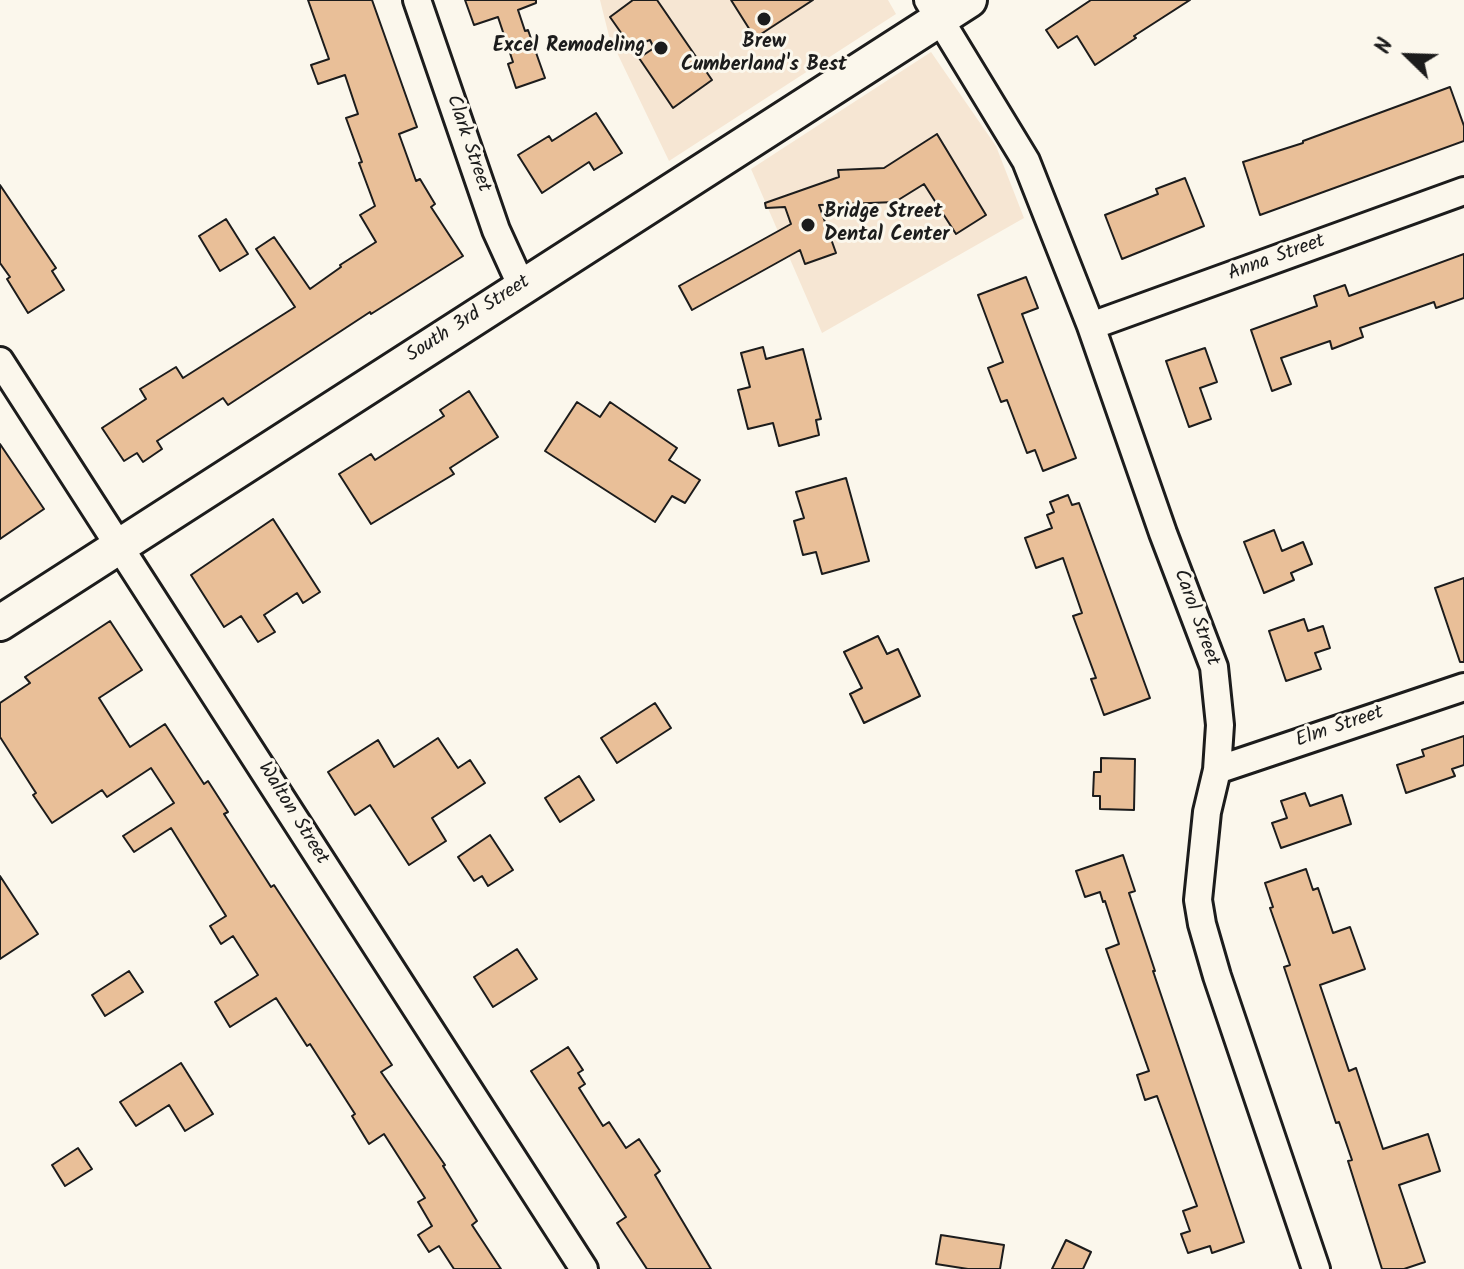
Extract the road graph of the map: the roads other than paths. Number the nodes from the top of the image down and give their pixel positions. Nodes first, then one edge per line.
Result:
1 (417, 0) edge
2 (969, 0) edge
3 (936, 6) edge
4 (1464, 191) edge
5 (522, 287) junction
6 (1091, 326) junction
7 (0, 361) edge
8 (118, 546) junction
9 (0, 623) edge
10 (1464, 687) edge
11 (1217, 770) junction
12 (584, 1269) edge
13 (1316, 1269) edge

1 - 5 street, Clark Street
2 - 3 main road, South 3rd Street
3 - 5 main road, South 3rd Street
3 - 6 street, Carol Street
4 - 6 street, Anna Street
5 - 8 main road, South 3rd Street
6 - 11 street, Carol Street
7 - 8 street, Walton Street
8 - 9 main road, South 3rd Street
8 - 12 street, Walton Street
10 - 11 street, Elm Street
11 - 13 street, Carol Street

